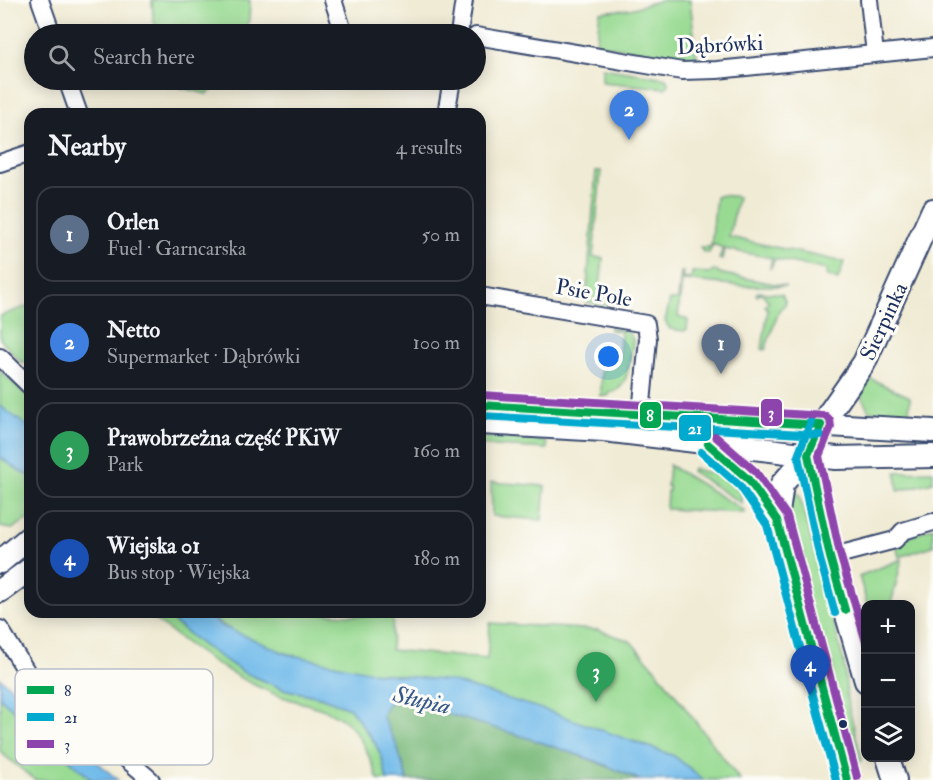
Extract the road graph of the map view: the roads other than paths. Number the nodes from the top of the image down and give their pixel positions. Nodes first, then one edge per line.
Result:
1 (40, 0) edge
2 (333, 0) edge
3 (464, 0) edge
4 (869, 0) edge
5 (48, 24) edge
6 (341, 24) edge
7 (465, 24) edge
8 (486, 38) edge
9 (933, 48) edge
10 (875, 54) junction
11 (71, 90) edge
12 (450, 90) edge
13 (77, 108) edge
14 (447, 108) edge
15 (24, 155) edge
16 (0, 163) edge
17 (933, 210) edge
18 (486, 297) edge
19 (0, 357) edge
20 (24, 380) edge
21 (486, 405) edge
22 (641, 414) junction
23 (486, 423) edge
24 (821, 425) junction
25 (933, 431) edge
26 (708, 444) junction
27 (808, 455) junction
28 (933, 456) edge
29 (777, 520) junction
30 (933, 522) edge
31 (24, 542) edge
32 (830, 557) junction
33 (0, 562) edge
34 (24, 573) edge
35 (0, 591) edge
36 (0, 629) edge
37 (861, 665) edge
38 (25, 669) edge
39 (889, 762) edge
40 (133, 765) edge
41 (151, 780) edge
42 (847, 780) edge
43 (895, 780) edge

1 - 5 street
2 - 6 street
3 - 7 street
4 - 10 street
8 - 10 street, Dąbrówki
9 - 10 street, Dąbrówki
11 - 13 street
12 - 14 street
15 - 16 street
17 - 24 main road, Sierpinka
18 - 22 street, Psie Pole
19 - 20 street
21 - 22 main road
22 - 24 main road
23 - 26 main road
24 - 25 main road
24 - 27 main road, Sierpinka
26 - 27 main road
26 - 29 main road
27 - 28 main road
27 - 29 main road, Sierpinka
27 - 32 main road
29 - 42 main road
30 - 32 street
31 - 33 main road
32 - 37 main road
34 - 35 main road
36 - 38 street
39 - 43 main road
40 - 41 street

